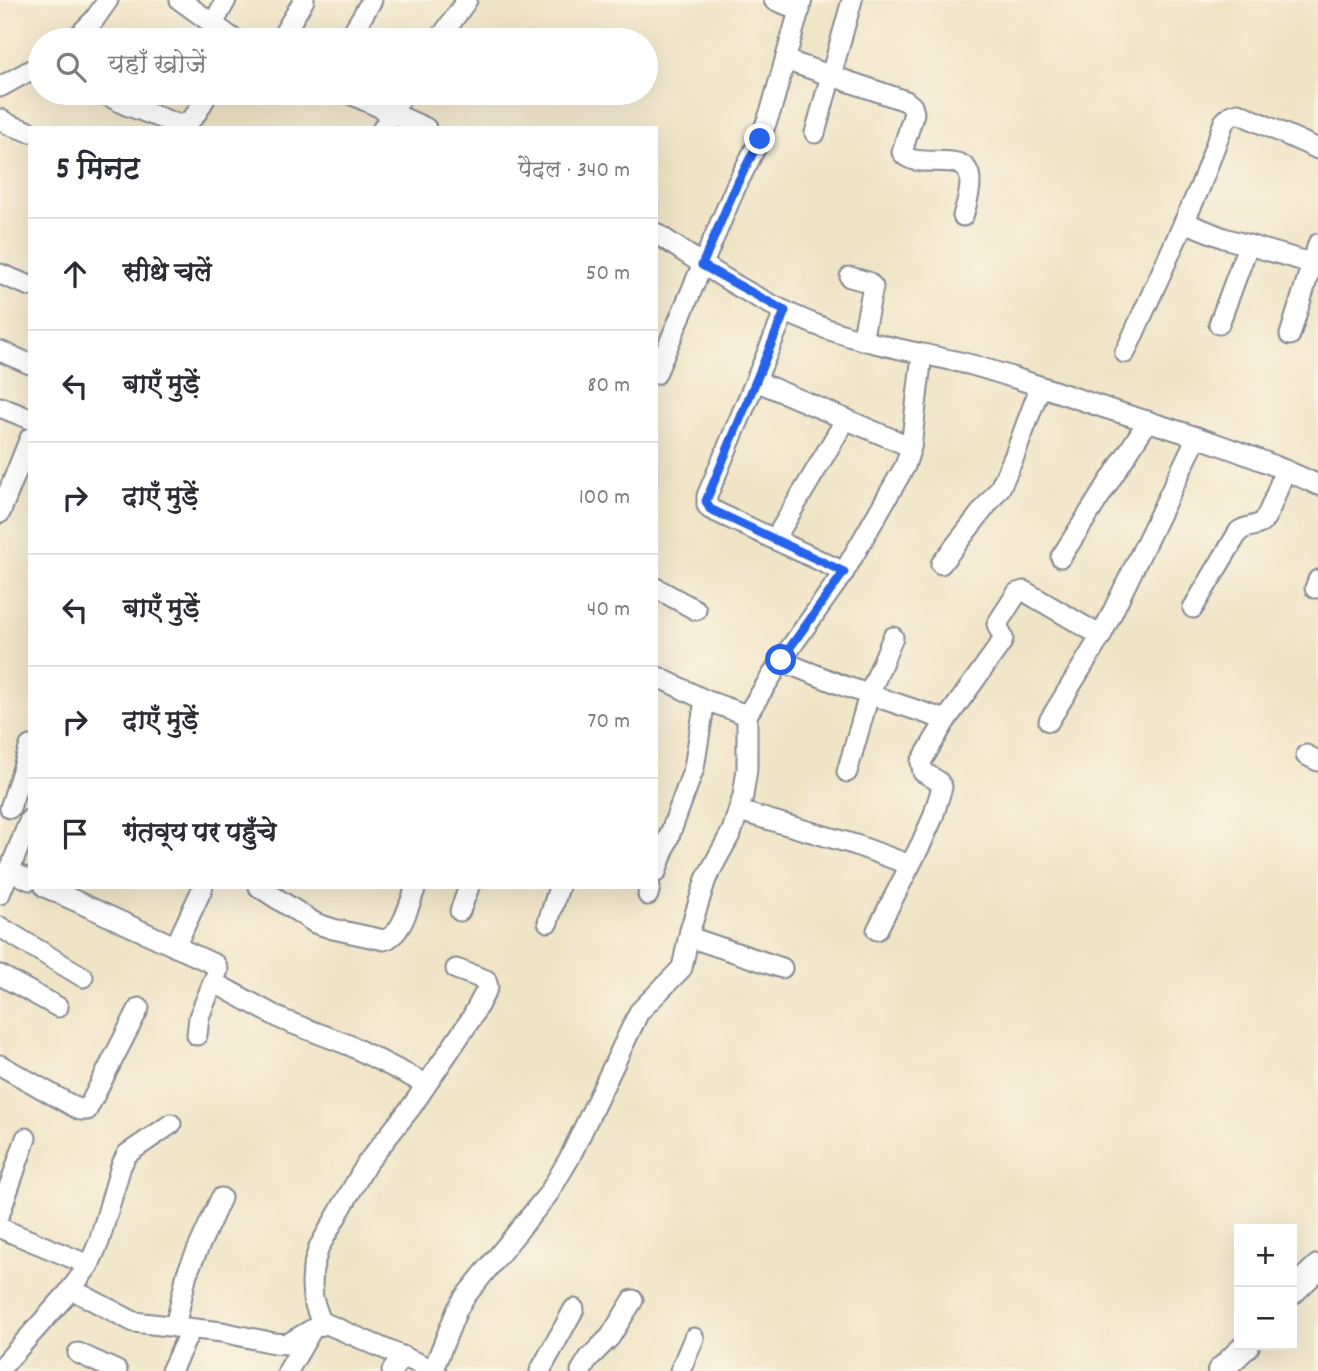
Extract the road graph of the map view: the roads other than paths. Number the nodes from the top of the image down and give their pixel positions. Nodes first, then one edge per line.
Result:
1 (108, 0) edge
2 (180, 0) edge
3 (226, 0) edge
4 (304, 0) edge
5 (372, 0) edge
6 (467, 0) edge
7 (774, 0) edge
8 (852, 0) edge
9 (801, 5) edge
10 (213, 24) junction
11 (86, 28) edge
12 (218, 28) edge
13 (287, 28) edge
14 (355, 28) edge
15 (447, 28) edge
16 (785, 60) junction
17 (28, 72) edge
18 (830, 75) junction
19 (0, 88) edge
20 (125, 105) edge
21 (201, 105) edge
22 (365, 105) edge
23 (396, 105) edge
24 (0, 119) edge
25 (387, 120) edge
26 (416, 126) edge
27 (28, 131) edge
28 (815, 133) dead end
29 (1318, 149) edge
30 (963, 216) dead end
31 (1184, 222) junction
32 (658, 234) edge
33 (1318, 244) edge
34 (1248, 246) junction
35 (1311, 263) junction
36 (702, 265) junction
37 (0, 274) edge
38 (850, 277) dead end
39 (28, 279) edge
40 (785, 311) junction
41 (1219, 324) dead end
42 (1290, 335) dead end
43 (862, 340) junction
44 (0, 351) edge
45 (1125, 352) dead end
46 (922, 355) junction
47 (28, 363) edge
48 (658, 369) edge
49 (756, 381) junction
50 (1040, 387) junction
51 (0, 407) edge
52 (28, 418) edge
53 (846, 419) junction
54 (1148, 421) junction
55 (1197, 437) junction
56 (28, 443) edge
57 (911, 447) junction
58 (1285, 470) junction
59 (1318, 485) edge
60 (0, 513) edge
61 (775, 539) junction
62 (1061, 556) dead end
63 (941, 564) dead end
64 (844, 572) junction
65 (658, 589) edge
66 (1192, 608) dead end
67 (695, 610) dead end
68 (1101, 636) junction
69 (893, 637) dead end
70 (781, 660) junction
71 (658, 681) edge
72 (869, 695) junction
73 (705, 701) junction
74 (747, 715) junction
75 (946, 720) junction
76 (1049, 721) dead end
77 (28, 751) edge
78 (847, 772) dead end
79 (5, 806) edge
80 (28, 810) edge
81 (739, 811) junction
82 (28, 824) edge
83 (910, 865) junction
84 (658, 867) edge
85 (28, 880) edge
86 (3, 882) edge
87 (49, 889) edge
88 (202, 889) edge
89 (262, 889) edge
90 (415, 889) edge
91 (468, 889) edge
92 (558, 889) edge
93 (460, 911) dead end
94 (548, 922) dead end
95 (0, 927) edge
96 (877, 930) dead end
97 (689, 937) junction
98 (175, 947) junction
99 (782, 968) dead end
100 (456, 969) dead end
101 (0, 975) edge
102 (83, 977) dead end
103 (213, 982) junction
104 (58, 1007) dead end
105 (139, 1008) dead end
106 (197, 1035) dead end
107 (0, 1065) edge
108 (426, 1084) junction
109 (171, 1124) dead end
110 (26, 1138) dead end
111 (220, 1198) dead end
112 (0, 1213) edge
113 (0, 1228) edge
114 (89, 1265) junction
115 (1318, 1267) edge
116 (1318, 1286) edge
117 (1297, 1288) edge
118 (71, 1289) junction
119 (634, 1300) dead end
120 (1297, 1305) edge
121 (573, 1309) dead end
122 (317, 1327) junction
123 (183, 1328) junction
124 (694, 1338) dead end
125 (1242, 1350) edge
126 (78, 1353) dead end
127 (397, 1364) edge
128 (0, 1369) edge
129 (435, 1370) edge
130 (117, 1371) edge
131 (172, 1371) edge
132 (288, 1371) edge
133 (540, 1371) edge
134 (581, 1371) edge
135 (680, 1371) edge
136 (1220, 1371) edge

1 - 11 street
2 - 10 street
3 - 10 street
4 - 13 street
5 - 14 street
6 - 15 street
7 - 9 street
8 - 18 street
9 - 16 street
10 - 12 street
16 - 18 street
16 - 36 street
17 - 19 street
18 - 28 street
18 - 30 street
20 - 21 street
22 - 25 street
23 - 25 street
24 - 27 street
25 - 26 street
29 - 31 street
31 - 34 street
31 - 45 street
32 - 36 street
33 - 35 street
34 - 35 street
34 - 41 street
35 - 42 street
36 - 40 street
36 - 48 street
37 - 39 street
38 - 43 street
40 - 43 street
40 - 49 street
43 - 46 street
44 - 47 street
46 - 50 street
46 - 57 street
49 - 53 street
49 - 61 street
50 - 54 street
50 - 63 street
51 - 52 street
53 - 57 street
53 - 61 street
54 - 55 street
54 - 62 street
55 - 58 street
55 - 68 street
56 - 60 street
57 - 64 street
58 - 59 street
58 - 66 street
61 - 64 street
64 - 70 street
65 - 67 street
68 - 75 street
68 - 76 street
69 - 72 street
70 - 72 street
70 - 74 street
71 - 73 street
72 - 75 street
72 - 78 street
73 - 74 street
73 - 84 street
74 - 81 street
75 - 83 street
77 - 79 street
79 - 80 street
81 - 83 street
81 - 97 street
82 - 86 street
83 - 96 street
85 - 86 street
87 - 98 street
88 - 98 street
89 - 90 street
91 - 93 street
92 - 94 street
95 - 102 street
97 - 99 street
97 - 129 street
98 - 103 street
100 - 108 street
101 - 104 street
103 - 106 street
103 - 108 street
105 - 107 street
108 - 122 street
109 - 114 street
110 - 112 street
111 - 123 street
113 - 114 street
114 - 118 street
115 - 117 main road
116 - 120 main road
118 - 123 street
118 - 128 street
119 - 134 street
121 - 133 street
122 - 123 street
122 - 127 street
122 - 132 street
123 - 131 street
124 - 135 street
125 - 136 main road
126 - 130 street
127 - 129 street

